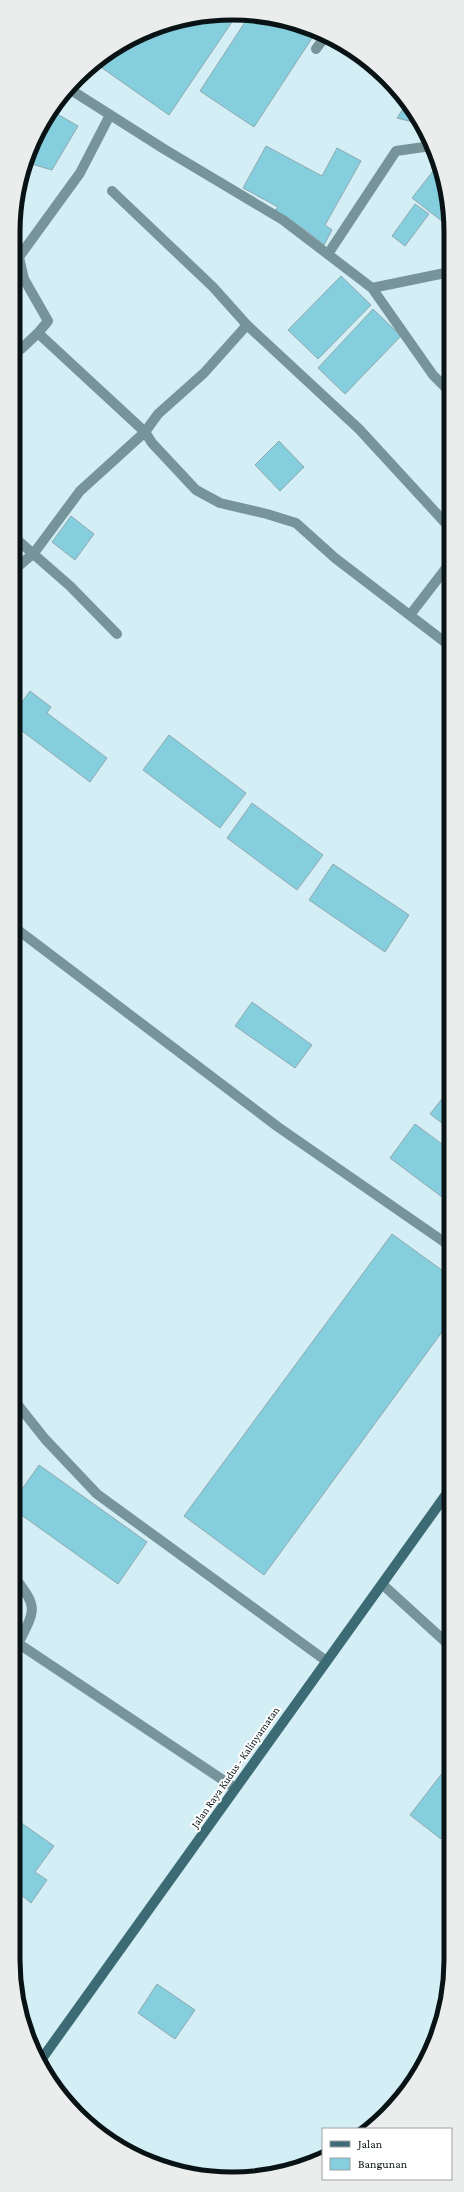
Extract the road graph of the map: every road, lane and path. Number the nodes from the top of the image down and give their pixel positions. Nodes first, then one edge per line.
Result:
1 (322, 40) edge
2 (316, 49) dead end
3 (73, 92) edge
4 (110, 115) junction
5 (426, 147) edge
6 (112, 191) dead end
7 (328, 254) junction
8 (20, 256) edge
9 (20, 261) edge
10 (444, 273) edge
11 (372, 288) junction
12 (247, 326) junction
13 (38, 333) junction
14 (20, 349) edge
15 (444, 386) edge
16 (145, 432) junction
17 (444, 521) edge
18 (20, 542) edge
19 (34, 553) junction
20 (20, 565) edge
21 (444, 571) edge
22 (410, 615) junction
23 (118, 634) dead end
24 (444, 641) edge
25 (20, 932) edge
26 (444, 1242) edge
27 (20, 1408) edge
28 (444, 1497) edge
29 (20, 1584) edge
30 (382, 1584) junction
31 (20, 1635) edge
32 (444, 1640) edge
33 (20, 1644) edge
34 (325, 1660) junction
35 (235, 1788) junction
36 (43, 2057) edge

1 - 2 street
3 - 4 street
4 - 7 street
4 - 8 street
5 - 7 street
6 - 12 street
7 - 11 street
9 - 13 street
10 - 11 street
11 - 15 street
12 - 16 street
12 - 17 street
13 - 14 street
13 - 16 street
16 - 19 street
16 - 22 street
18 - 19 street
19 - 20 street
19 - 23 street
21 - 22 street
22 - 24 street
25 - 26 street
27 - 34 street
28 - 30 main road, Jalan Raya Kudus - Kalinyamatan
29 - 31 street
30 - 32 street
30 - 34 main road, Jalan Raya Kudus - Kalinyamatan
33 - 35 street
34 - 35 main road, Jalan Raya Kudus - Kalinyamatan
35 - 36 main road, Jalan Raya Kudus - Kalinyamatan

